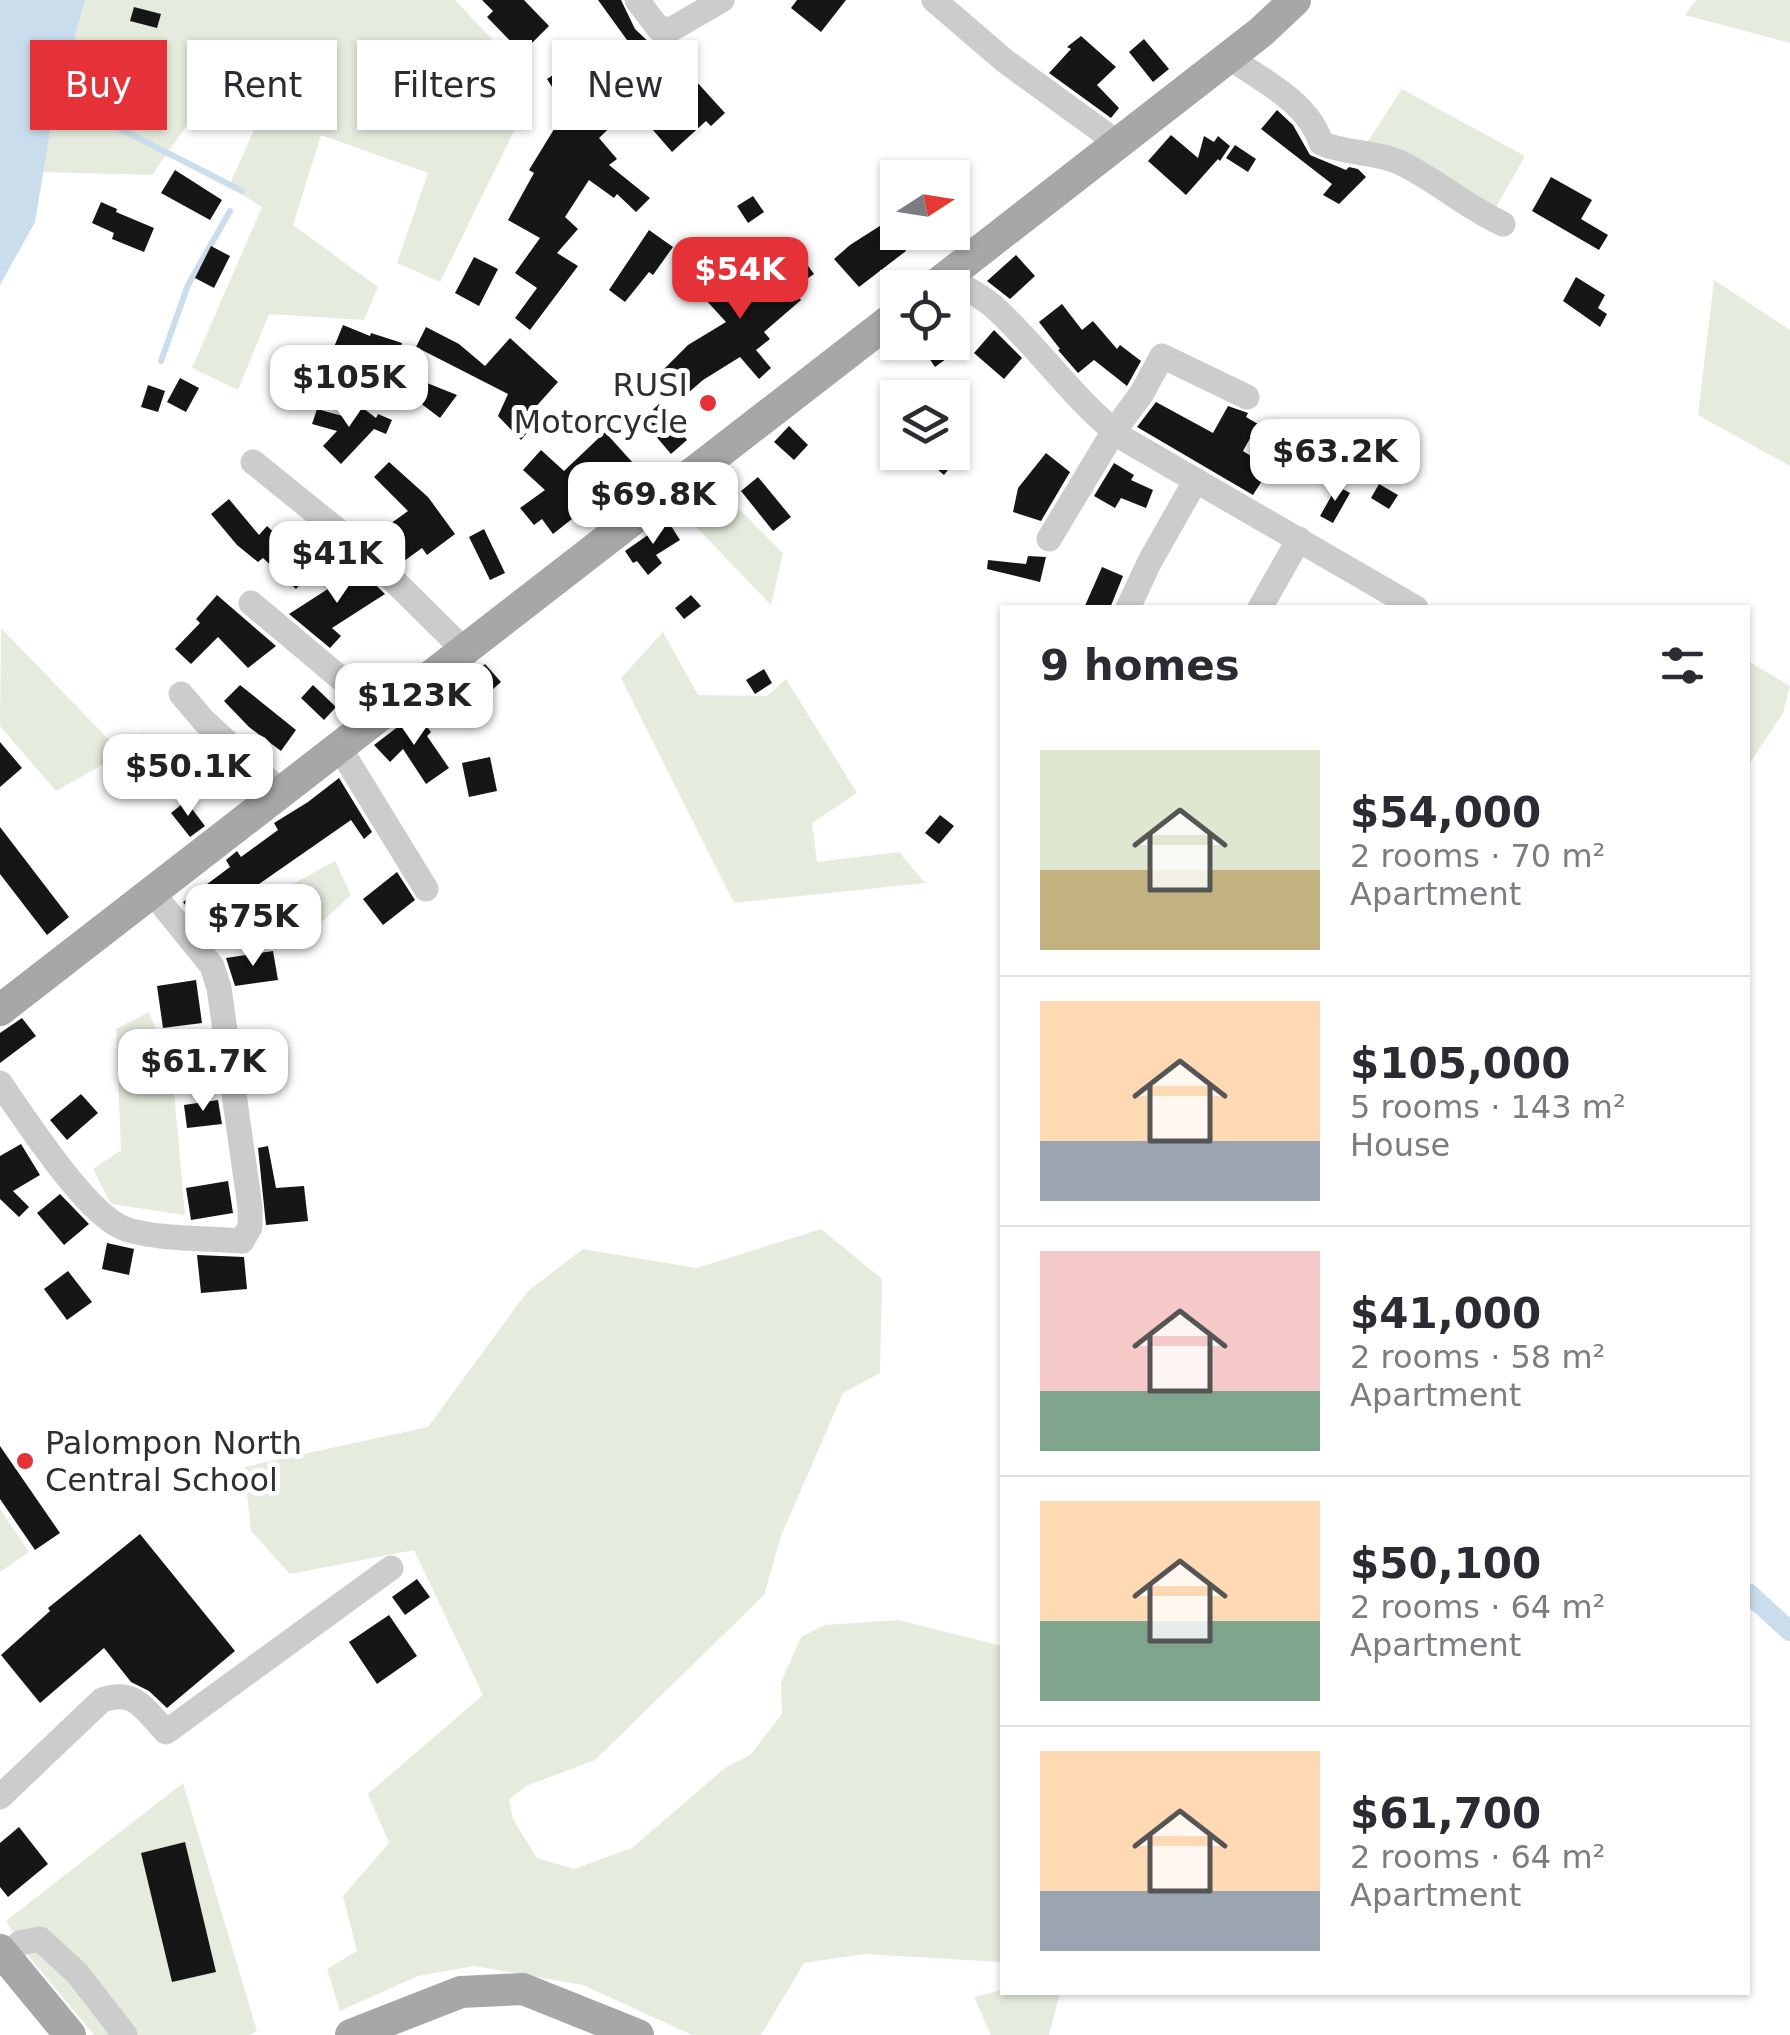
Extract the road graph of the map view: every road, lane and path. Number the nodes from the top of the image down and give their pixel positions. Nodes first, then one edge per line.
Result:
1 (637, 0) edge
2 (722, 0) edge
3 (934, 0) edge
4 (1294, 0) edge
5 (1228, 57) junction
6 (1118, 143) junction
7 (1503, 224) dead end
8 (954, 270) edge
9 (970, 294) edge
10 (880, 328) edge
11 (1246, 397) dead end
12 (1114, 431) junction
13 (254, 462) dead end
14 (1196, 480) junction
15 (1049, 539) dead end
16 (1299, 539) junction
17 (250, 603) dead end
18 (1129, 605) edge
19 (1262, 605) edge
20 (1406, 605) edge
21 (464, 650) junction
22 (181, 694) dead end
23 (383, 714) junction
24 (339, 748) junction
25 (281, 792) junction
26 (426, 889) dead end
27 (152, 892) junction
28 (0, 1010) edge
29 (0, 1083) edge
30 (391, 1568) dead end
31 (0, 1797) edge
32 (2, 1952) edge
33 (70, 2035) edge
34 (125, 2035) edge
35 (351, 2035) edge
36 (638, 2035) edge

1 - 2 street
3 - 6 street
4 - 5 main road
5 - 6 main road
5 - 7 street
6 - 8 main road
9 - 12 street
10 - 21 main road
11 - 12 street
12 - 14 street
12 - 15 street
13 - 21 street
14 - 16 street
14 - 18 street
16 - 19 street
16 - 20 street
17 - 23 street
21 - 23 main road
22 - 25 street
23 - 24 main road
24 - 25 main road
24 - 26 street
25 - 27 main road
27 - 28 main road
27 - 29 street
30 - 31 street
32 - 33 main road
32 - 34 street
35 - 36 main road

